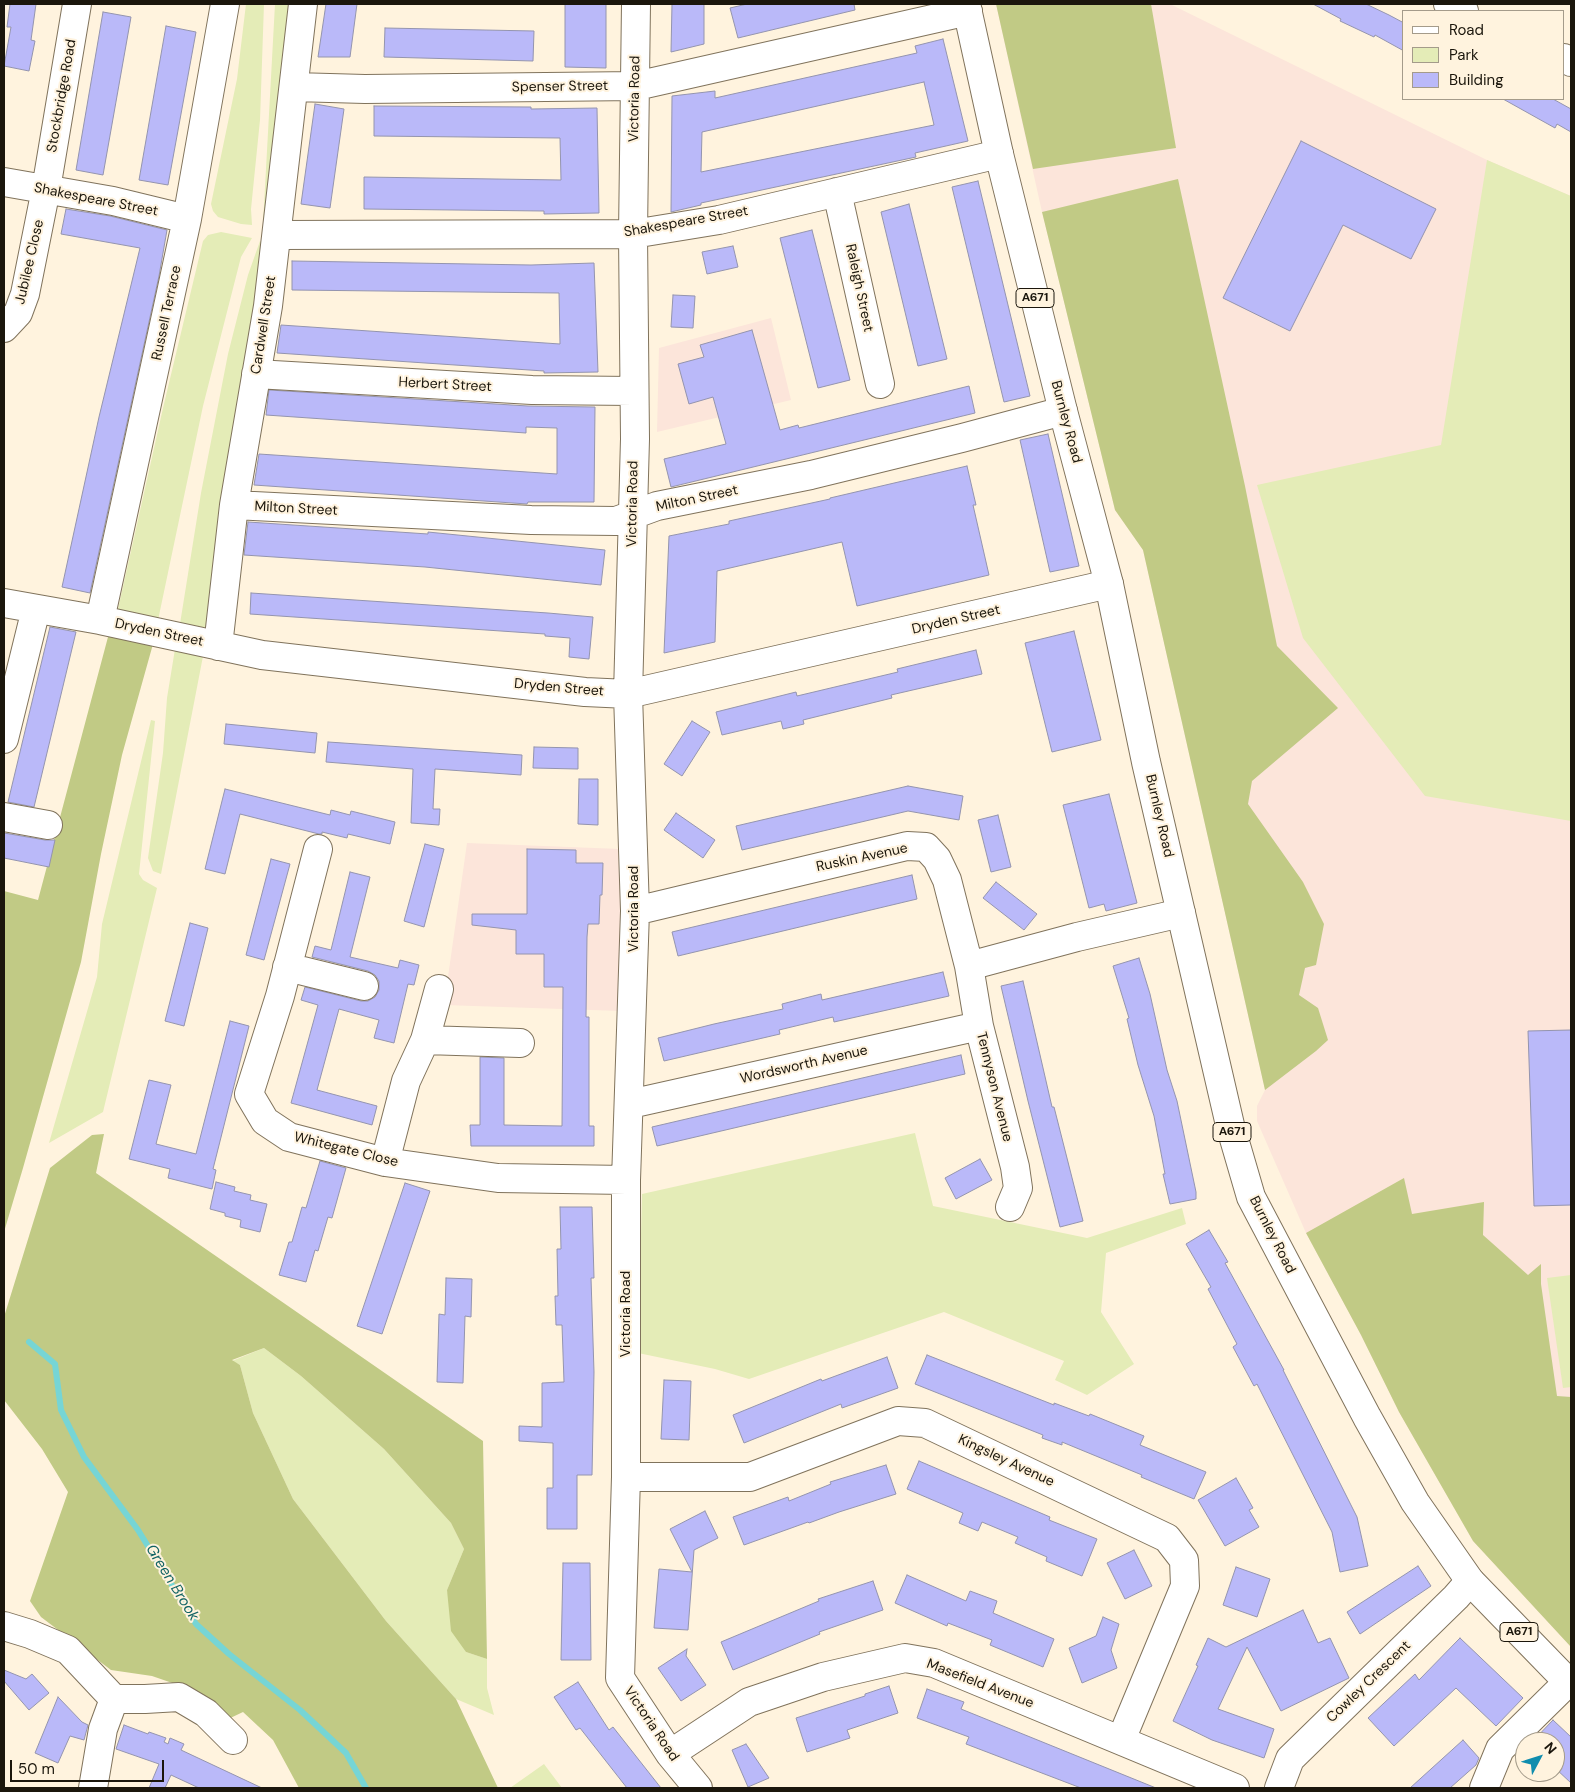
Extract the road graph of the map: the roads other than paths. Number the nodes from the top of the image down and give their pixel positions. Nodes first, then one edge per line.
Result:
1 (78, 4) edge
2 (225, 4) edge
3 (302, 4) edge
4 (636, 4) edge
5 (1448, 4) edge
6 (967, 8) edge
7 (1462, 10) edge
8 (636, 86) junction
9 (294, 87) junction
10 (999, 154) junction
11 (4, 182) edge
12 (46, 189) junction
13 (837, 192) junction
14 (187, 219) junction
15 (633, 234) junction
16 (277, 235) junction
17 (4, 328) edge
18 (256, 374) junction
19 (880, 384) dead end
20 (633, 391) junction
21 (1063, 411) junction
22 (234, 505) junction
23 (633, 515) junction
24 (1109, 584) junction
25 (4, 603) edge
26 (36, 609) junction
27 (100, 620) junction
28 (218, 646) junction
29 (628, 694) junction
30 (4, 739) edge
31 (4, 817) edge
32 (48, 825) dead end
33 (318, 849) dead end
34 (635, 911) junction
35 (1181, 913) junction
36 (968, 966) junction
37 (287, 967) junction
38 (364, 986) dead end
39 (439, 989) dead end
40 (979, 1026) junction
41 (425, 1040) junction
42 (520, 1043) dead end
43 (630, 1104) junction
44 (385, 1162) junction
45 (626, 1180) junction
46 (1010, 1207) dead end
47 (626, 1476) junction
48 (1470, 1581) junction
49 (4, 1626) edge
50 (1570, 1684) edge
51 (114, 1699) junction
52 (233, 1740) dead end
53 (1121, 1740) junction
54 (670, 1754) junction
55 (93, 1788) edge
56 (698, 1788) edge
57 (1235, 1788) edge
58 (1279, 1788) edge
59 (1484, 1788) edge

1 - 12 street, Stockbridge Road
2 - 14 street, Russell Terrace
3 - 9 street, Cardwell Street
4 - 8 street, Victoria Road
5 - 7 street
6 - 8 street, Spenser Street
6 - 10 street, Burnley Road / A671
8 - 9 street, Spenser Street
8 - 15 street, Victoria Road
9 - 16 street, Cardwell Street
10 - 13 street, Shakespeare Street
10 - 21 street, Burnley Road / A671
11 - 12 street, Shakespeare Street
12 - 14 street, Shakespeare Street
12 - 17 street, Jubilee Close
13 - 15 street, Shakespeare Street
13 - 19 street, Raleigh Street
14 - 27 street, Russell Terrace
15 - 16 street, Shakespeare Street
15 - 20 street, Victoria Road
16 - 18 street, Cardwell Street
18 - 20 street, Herbert Street
18 - 22 street, Cardwell Street
20 - 23 street, Victoria Road
21 - 23 street, Milton Street
21 - 24 street, Burnley Road / A671
22 - 23 street, Milton Street
22 - 28 street, Cardwell Street
23 - 29 street, Victoria Road
24 - 29 street, Dryden Street
24 - 35 street, Burnley Road / A671
25 - 26 street, Dryden Street
26 - 27 street, Dryden Street
26 - 30 street
27 - 28 street, Dryden Street
28 - 29 street, Dryden Street
29 - 34 street, Victoria Road
31 - 32 street
33 - 37 street, Whitegate Close
34 - 36 street, Ruskin Avenue
34 - 43 street, Victoria Road
35 - 36 street
35 - 48 street, Burnley Road / A671
36 - 40 street, Tennyson Avenue
37 - 38 street
37 - 44 street, Whitegate Close
39 - 41 street
40 - 43 street, Wordsworth Avenue
40 - 46 street, Tennyson Avenue
41 - 42 street
41 - 44 street
43 - 45 street, Victoria Road
44 - 45 street, Whitegate Close
45 - 47 street, Victoria Road
47 - 53 street, Kingsley Avenue
47 - 54 street, Victoria Road
48 - 50 street, A671
48 - 58 street, Cowley Crescent
49 - 51 street
50 - 59 street
51 - 52 street
51 - 55 street
53 - 54 street, Masefield Avenue
53 - 57 street, Masefield Avenue
54 - 56 street, Victoria Road

